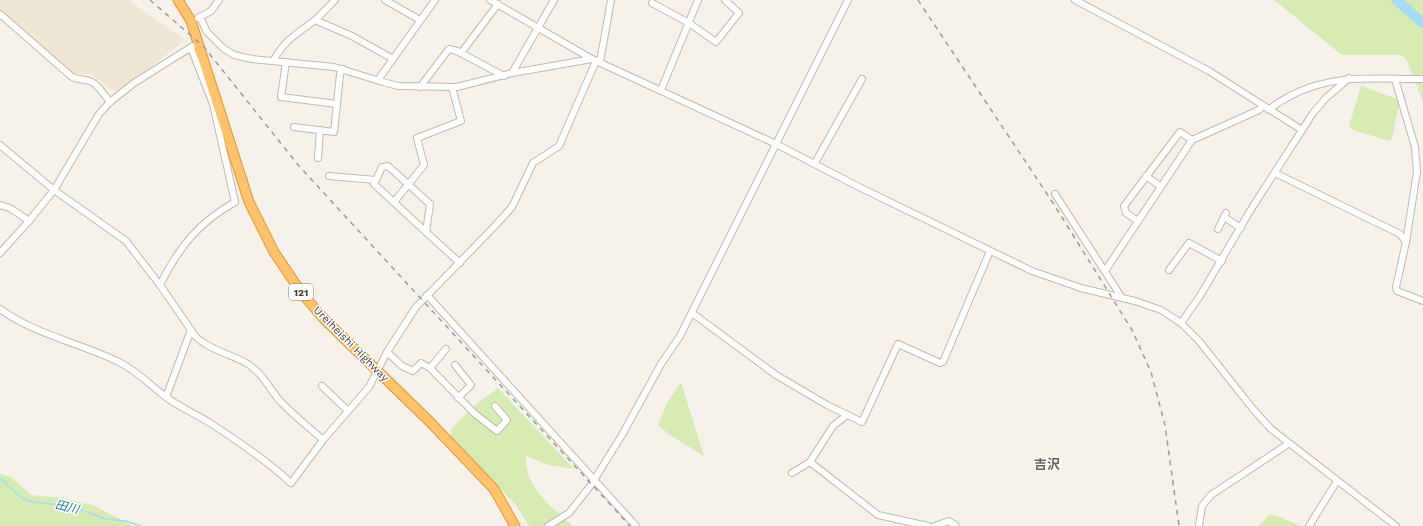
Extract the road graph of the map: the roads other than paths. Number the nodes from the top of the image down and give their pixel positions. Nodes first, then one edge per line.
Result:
1 (178, 0) edge
2 (219, 0) edge
3 (335, 0) edge
4 (385, 0) edge
5 (435, 0) edge
6 (490, 0) edge
7 (554, 0) edge
8 (610, 0) edge
9 (724, 0) edge
10 (848, 0) edge
11 (1075, 0) edge
12 (695, 2) edge
13 (652, 3) dead end
14 (498, 4) junction
15 (0, 14) edge
16 (200, 17) junction
17 (191, 20) junction
18 (315, 20) junction
19 (420, 20) junction
20 (688, 23) junction
21 (537, 27) junction
22 (194, 46) junction
23 (461, 54) junction
24 (393, 59) junction
25 (273, 61) junction
26 (596, 61) junction
27 (286, 62) junction
28 (343, 68) junction
29 (512, 73) junction
30 (504, 76) junction
31 (1349, 78) junction
32 (862, 79) dead end
33 (1395, 79) junction
34 (1423, 79) edge
35 (378, 80) junction
36 (420, 87) junction
37 (452, 87) junction
38 (661, 90) junction
39 (110, 102) junction
40 (337, 104) junction
41 (1263, 106) junction
42 (1269, 110) junction
43 (294, 128) dead end
44 (320, 130) junction
45 (1302, 130) junction
46 (1192, 140) junction
47 (776, 144) junction
48 (0, 146) edge
49 (318, 158) dead end
50 (815, 163) junction
51 (1275, 173) junction
52 (329, 176) dead end
53 (1146, 176) junction
54 (376, 180) junction
55 (408, 184) junction
56 (1160, 186) junction
57 (54, 190) junction
58 (1055, 194) dead end
59 (394, 202) junction
60 (0, 205) edge
61 (29, 221) junction
62 (1138, 221) junction
63 (1241, 228) junction
64 (1218, 229) dead end
65 (426, 232) junction
66 (1406, 242) junction
67 (990, 251) junction
68 (0, 253) edge
69 (1222, 261) junction
70 (460, 263) junction
71 (1105, 270) junction
72 (1169, 270) dead end
73 (160, 285) junction
74 (427, 295) junction
75 (1122, 298) junction
76 (1423, 301) edge
77 (0, 309) edge
78 (692, 313) junction
79 (1181, 323) junction
80 (191, 330) junction
81 (446, 349) dead end
82 (387, 352) junction
83 (455, 365) dead end
84 (430, 368) junction
85 (377, 370) junction
86 (322, 386) dead end
87 (166, 397) junction
88 (458, 398) junction
89 (495, 406) dead end
90 (348, 411) junction
91 (847, 415) junction
92 (323, 440) junction
93 (1288, 444) junction
94 (810, 462) junction
95 (792, 473) dead end
96 (595, 479) junction
97 (1337, 481) junction
98 (515, 526) edge
99 (548, 526) edge
100 (636, 526) edge
101 (928, 526) edge
102 (934, 526) edge
103 (956, 526) edge
104 (1199, 526) edge
105 (1309, 526) edge
106 (1396, 526) edge

1 - 17 highway, Ureiheishi Highway / 121
2 - 16 street
3 - 18 street
4 - 19 street
5 - 19 street
6 - 14 street
7 - 21 street
8 - 26 street
9 - 20 street
10 - 47 street
11 - 41 street
12 - 20 street
13 - 20 street
14 - 21 street
14 - 23 street
15 - 39 street
16 - 17 street
16 - 25 street
17 - 22 highway, Ureiheishi Highway / 121
18 - 24 street
18 - 25 street
19 - 24 street
20 - 38 street
21 - 26 street
21 - 29 street
22 - 39 street
22 - 73 street
22 - 85 highway, Ureiheishi Highway / 121
23 - 30 street
23 - 36 street
24 - 35 street
25 - 27 street
26 - 29 street
26 - 38 street
26 - 70 street
27 - 28 street
27 - 40 street
28 - 35 street
28 - 40 street
29 - 30 street
30 - 37 street
31 - 33 street
31 - 42 street
31 - 45 street
32 - 50 street
33 - 34 street
33 - 66 street
35 - 36 street
36 - 37 street
37 - 55 street
38 - 47 street
39 - 57 street
40 - 44 street
41 - 42 street
41 - 46 street
42 - 45 street
43 - 44 street
44 - 49 street
45 - 51 street
46 - 53 street
46 - 56 street
47 - 50 street
47 - 78 street
48 - 57 street
50 - 67 street
51 - 63 street
51 - 66 street
52 - 54 street
53 - 56 street
53 - 62 street
54 - 55 street
54 - 59 street
55 - 59 street
55 - 65 street
56 - 62 street
57 - 61 street
57 - 73 street
58 - 71 street
59 - 65 street
60 - 61 street
61 - 68 street
62 - 71 street
63 - 64 street
63 - 69 street
65 - 70 street
66 - 76 street
67 - 75 street
67 - 91 street
69 - 72 street
69 - 79 street
70 - 74 street
71 - 75 street
73 - 80 street
74 - 82 street
74 - 96 street
75 - 79 street
77 - 87 street
78 - 91 street
78 - 96 street
79 - 93 street
80 - 87 street
80 - 92 street
81 - 84 street
82 - 84 street
82 - 85 street
83 - 88 street
84 - 88 street
85 - 90 street
85 - 98 highway, Ureiheishi Highway / 121
86 - 90 street
87 - 92 street
88 - 89 street
90 - 92 street
91 - 94 street
93 - 97 street
93 - 104 street
94 - 95 street
94 - 101 street
96 - 99 street
96 - 100 street
97 - 105 street
97 - 106 street
102 - 103 street

